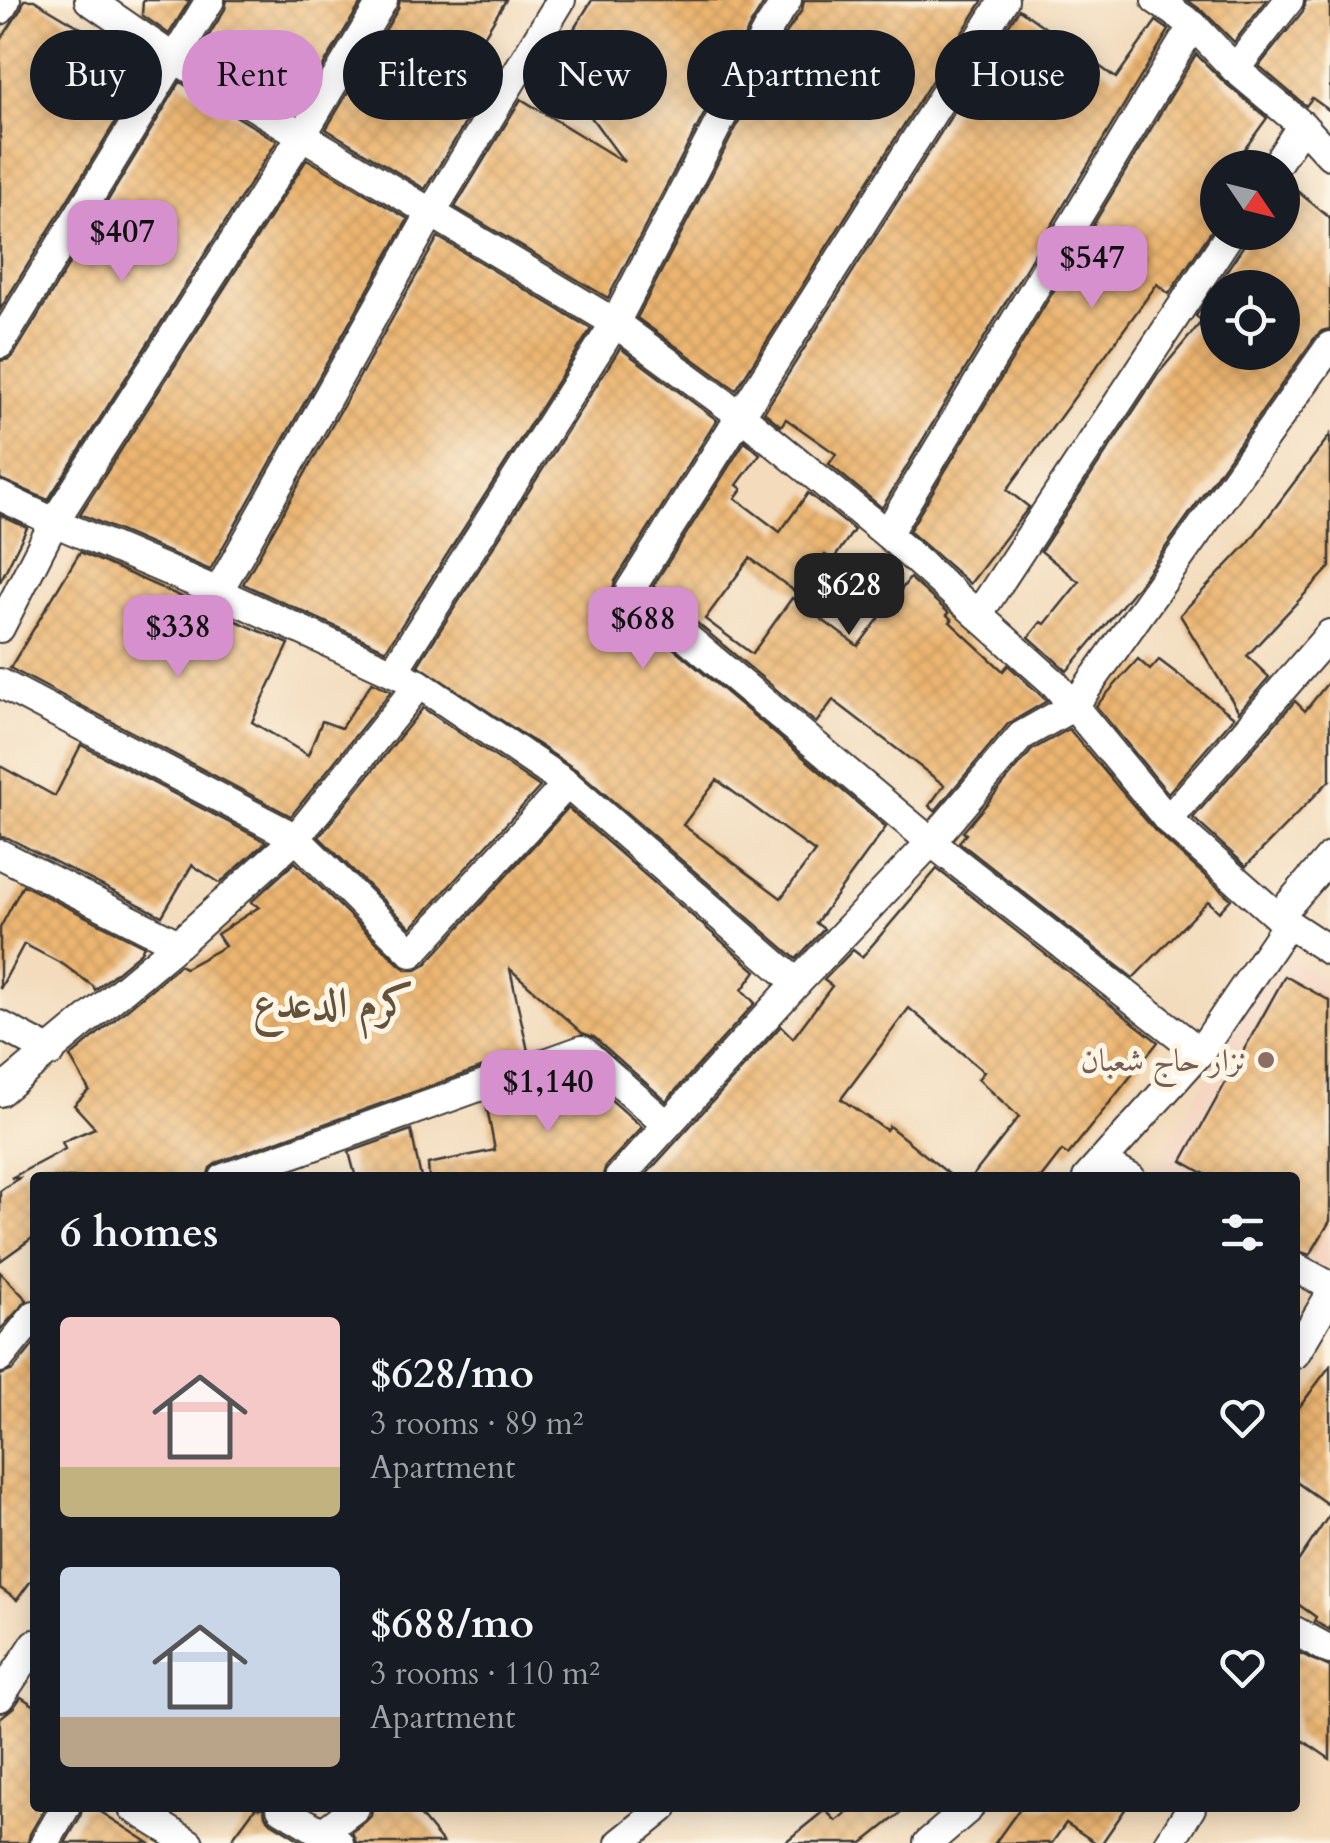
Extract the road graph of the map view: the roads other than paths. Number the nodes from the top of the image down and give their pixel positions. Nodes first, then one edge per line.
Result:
1 (6, 0) edge
2 (89, 0) edge
3 (210, 0) edge
4 (383, 0) edge
5 (562, 0) edge
6 (787, 0) edge
7 (1004, 0) edge
8 (1156, 0) edge
9 (1288, 0) edge
10 (0, 10) edge
11 (1193, 26) junction
12 (175, 59) junction
13 (1235, 69) junction
14 (1302, 125) junction
15 (302, 135) junction
16 (1286, 150) edge
17 (1330, 155) edge
18 (432, 212) junction
19 (1219, 250) edge
20 (615, 322) junction
21 (0, 344) edge
22 (1330, 346) edge
23 (740, 415) junction
24 (0, 496) edge
25 (54, 522) junction
26 (888, 534) junction
27 (218, 592) junction
28 (978, 615) junction
29 (0, 628) edge
30 (1330, 634) edge
31 (406, 678) junction
32 (0, 683) edge
33 (1074, 706) junction
34 (568, 784) junction
35 (1168, 820) junction
36 (296, 838) junction
37 (931, 842) junction
38 (0, 854) edge
39 (1330, 856) edge
40 (1283, 920) junction
41 (178, 944) junction
42 (1330, 951) edge
43 (796, 982) junction
44 (0, 1025) edge
45 (50, 1052) junction
46 (1200, 1052) junction
47 (0, 1092) edge
48 (667, 1125) junction
49 (1095, 1170) edge
50 (241, 1172) edge
51 (624, 1172) edge
52 (1300, 1270) edge
53 (1330, 1286) edge
54 (1330, 1295) edge
55 (30, 1321) edge
56 (1300, 1346) edge
57 (0, 1358) edge
58 (1300, 1634) edge
59 (1330, 1650) edge
60 (30, 1652) edge
61 (0, 1697) edge
62 (63, 1812) edge
63 (139, 1812) edge
64 (288, 1812) edge
65 (352, 1812) edge
66 (658, 1812) edge
67 (964, 1812) edge
68 (1188, 1812) edge
69 (330, 1838) edge
70 (45, 1843) edge
71 (189, 1843) edge
72 (620, 1843) edge
73 (928, 1843) edge
74 (1169, 1843) edge

1 - 10 street
2 - 12 street
3 - 12 street
4 - 15 street
5 - 18 street
6 - 20 street
7 - 23 street
8 - 11 street
9 - 13 street
11 - 13 street
11 - 26 street
12 - 15 street
12 - 21 street
13 - 14 street
14 - 16 street
14 - 17 street
15 - 18 street
15 - 25 street
18 - 20 street
18 - 27 street
19 - 28 street
20 - 23 street
20 - 31 street
22 - 33 street
23 - 26 street
23 - 37 street
24 - 25 street
25 - 27 street
25 - 29 street
26 - 28 street
27 - 31 street
28 - 33 street
30 - 35 street
31 - 34 street
31 - 36 street
32 - 36 street
33 - 35 street
33 - 37 street
34 - 36 street
34 - 43 street
35 - 40 street
36 - 41 street
37 - 43 street
37 - 46 street
38 - 41 street
39 - 40 street
40 - 42 street
40 - 46 street
41 - 45 street
43 - 48 street
44 - 45 street
45 - 47 street
46 - 49 street
48 - 50 street
48 - 51 street
52 - 53 street
54 - 56 street
55 - 57 street
58 - 59 street
60 - 61 street
62 - 70 street
63 - 71 street
64 - 69 street
65 - 69 street
66 - 72 street
67 - 73 street
68 - 74 street

